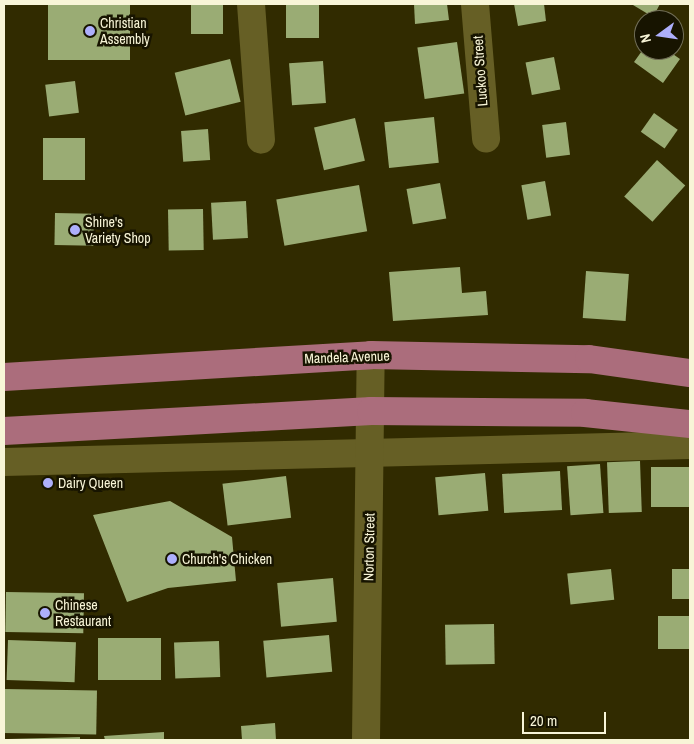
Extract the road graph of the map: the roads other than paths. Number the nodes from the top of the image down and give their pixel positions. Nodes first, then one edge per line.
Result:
1 (251, 4) edge
2 (475, 4) edge
3 (486, 139) dead end
4 (261, 140) dead end
5 (371, 354) junction
6 (690, 373) edge
7 (4, 377) edge
8 (372, 411) junction
9 (690, 424) edge
10 (4, 432) edge
11 (690, 445) edge
12 (370, 452) junction
13 (4, 462) edge
14 (366, 740) edge

1 - 4 street
2 - 3 street, Luckoo Street
5 - 6 main road, Mandela Avenue
5 - 7 main road, Mandela Avenue
5 - 8 street, Norton Street
8 - 9 main road
8 - 10 main road
8 - 12 street, Norton Street
11 - 12 street
12 - 13 street
12 - 14 street, Norton Street

